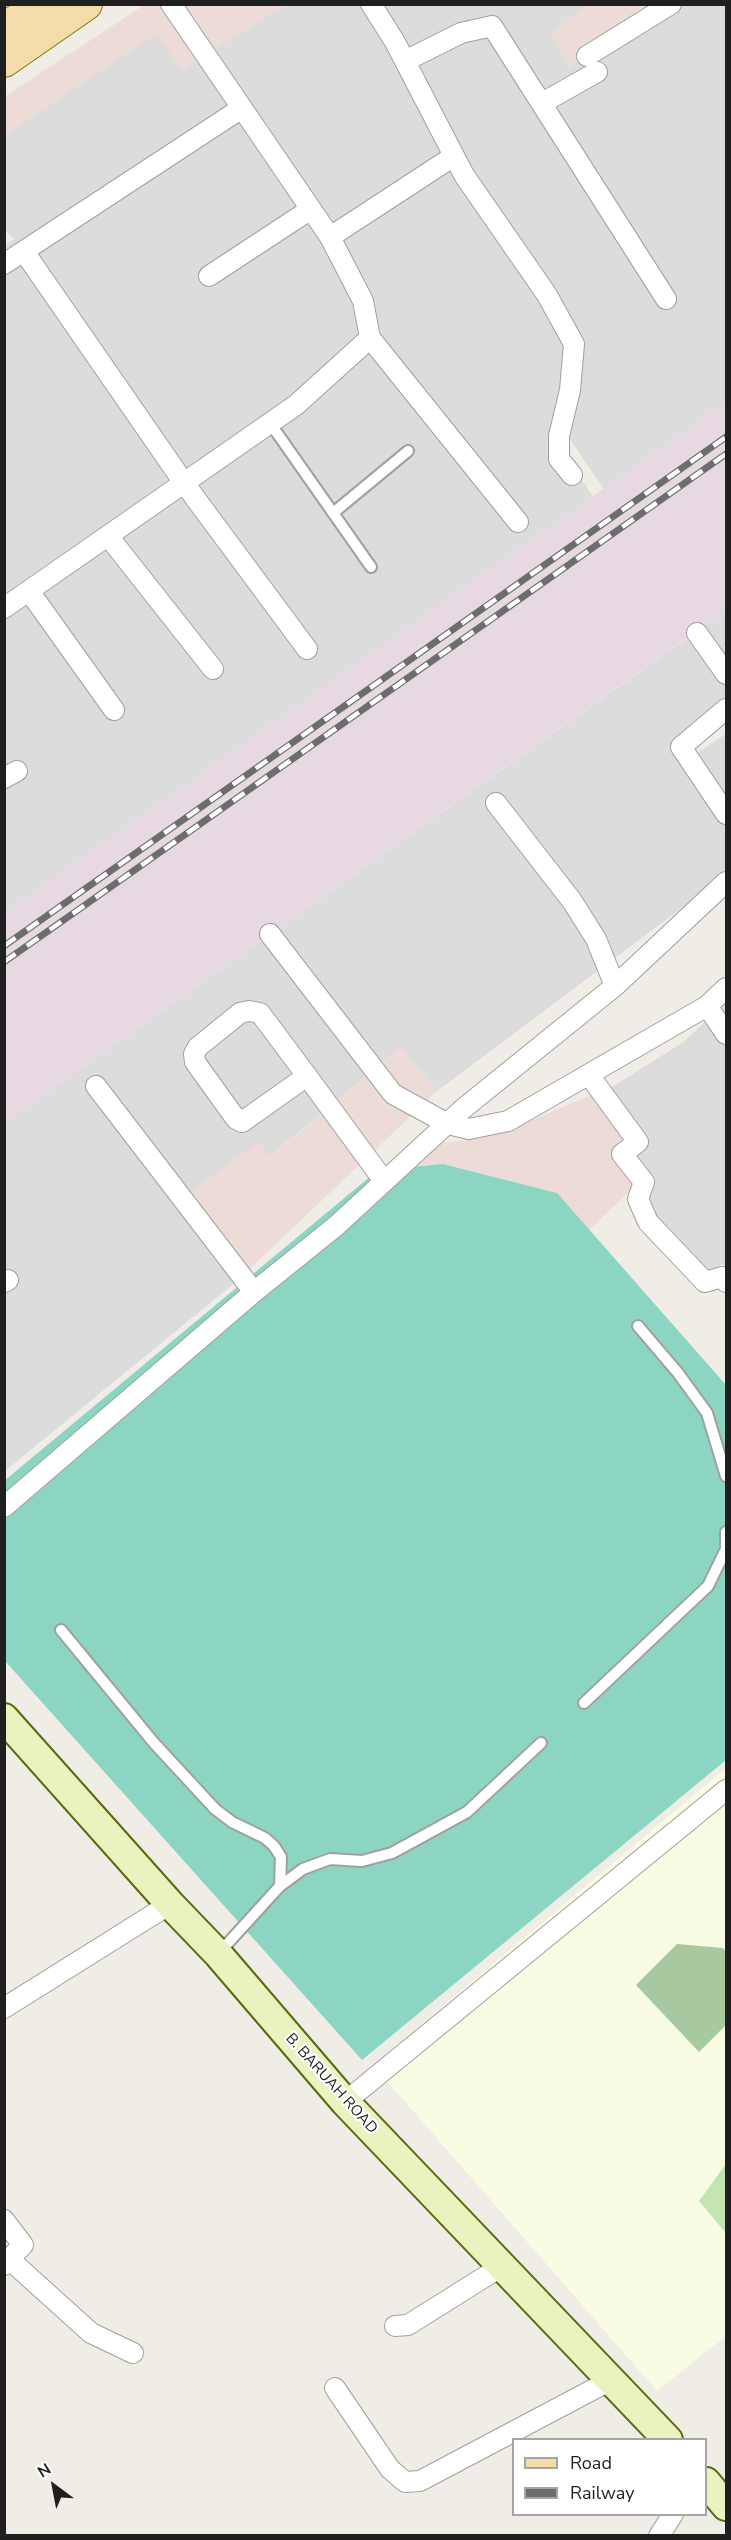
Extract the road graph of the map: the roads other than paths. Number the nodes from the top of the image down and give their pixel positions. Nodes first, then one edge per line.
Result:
1 (42, 4) edge
2 (86, 4) edge
3 (171, 4) edge
4 (371, 4) edge
5 (671, 4) edge
6 (4, 29) edge
7 (4, 61) edge
8 (405, 61) junction
9 (542, 103) junction
10 (242, 108) junction
11 (454, 156) junction
12 (311, 209) junction
13 (330, 237) junction
14 (25, 253) junction
15 (4, 264) edge
16 (208, 276) dead end
17 (666, 299) dead end
18 (370, 338) junction
19 (270, 423) junction
20 (408, 451) dead end
21 (572, 475) dead end
22 (184, 483) junction
23 (333, 513) junction
24 (518, 522) dead end
25 (108, 536) junction
26 (371, 567) dead end
27 (29, 591) junction
28 (4, 608) edge
29 (697, 633) dead end
30 (307, 649) dead end
31 (213, 669) dead end
32 (726, 674) edge
33 (114, 710) dead end
34 (726, 710) edge
35 (496, 803) dead end
36 (726, 814) edge
37 (726, 882) edge
38 (270, 934) dead end
39 (615, 986) junction
40 (726, 988) edge
41 (706, 1006) junction
42 (726, 1034) edge
43 (589, 1074) junction
44 (307, 1076) junction
45 (96, 1086) dead end
46 (448, 1124) junction
47 (384, 1181) junction
48 (726, 1282) edge
49 (254, 1292) junction
50 (638, 1326) dead end
51 (726, 1476) edge
52 (4, 1507) edge
53 (726, 1532) edge
54 (61, 1630) dead end
55 (585, 1703) dead end
56 (4, 1718) edge
57 (541, 1743) dead end
58 (726, 1790) edge
59 (280, 1886) junction
60 (170, 1904) junction
61 (218, 1954) junction
62 (4, 2008) edge
63 (345, 2102) junction
64 (4, 2220) edge
65 (7, 2262) edge
66 (501, 2266) junction
67 (395, 2326) dead end
68 (133, 2353) dead end
69 (611, 2380) junction
70 (335, 2388) dead end
71 (667, 2438) edge
72 (707, 2484) edge
73 (726, 2506) edge
74 (672, 2516) edge
75 (659, 2535) edge

1 - 6 main road
2 - 7 main road
3 - 10 street
4 - 8 street
5 - 9 street
8 - 9 street
8 - 11 street
9 - 17 street
10 - 12 street
10 - 14 street
11 - 13 street
11 - 21 street
12 - 13 street
12 - 16 street
13 - 18 street
14 - 15 street
14 - 22 street
18 - 19 street
18 - 24 street
19 - 22 street
19 - 23 lane
20 - 23 lane
22 - 25 street
22 - 30 street
23 - 26 lane
25 - 27 street
25 - 31 street
27 - 28 street
27 - 33 street
29 - 32 street
34 - 36 street
35 - 39 street
37 - 39 street
38 - 46 street
39 - 46 street
40 - 41 street
41 - 42 street
41 - 43 street
43 - 46 street
43 - 48 street
44 - 44 street
44 - 47 street
45 - 49 street
46 - 47 street
47 - 49 street
49 - 52 street
50 - 51 lane
53 - 55 lane
54 - 59 lane
56 - 60 main road, B. BARUAH ROAD
57 - 59 lane
58 - 63 street
59 - 61 lane
60 - 61 main road, B. BARUAH ROAD
60 - 62 street
61 - 63 main road, B. BARUAH ROAD
63 - 66 main road, B. BARUAH ROAD
64 - 65 street
65 - 68 street
66 - 67 street
66 - 69 main road, B. BARUAH ROAD
69 - 70 street
69 - 71 main road, B. BARUAH ROAD
72 - 73 main road
74 - 75 street

